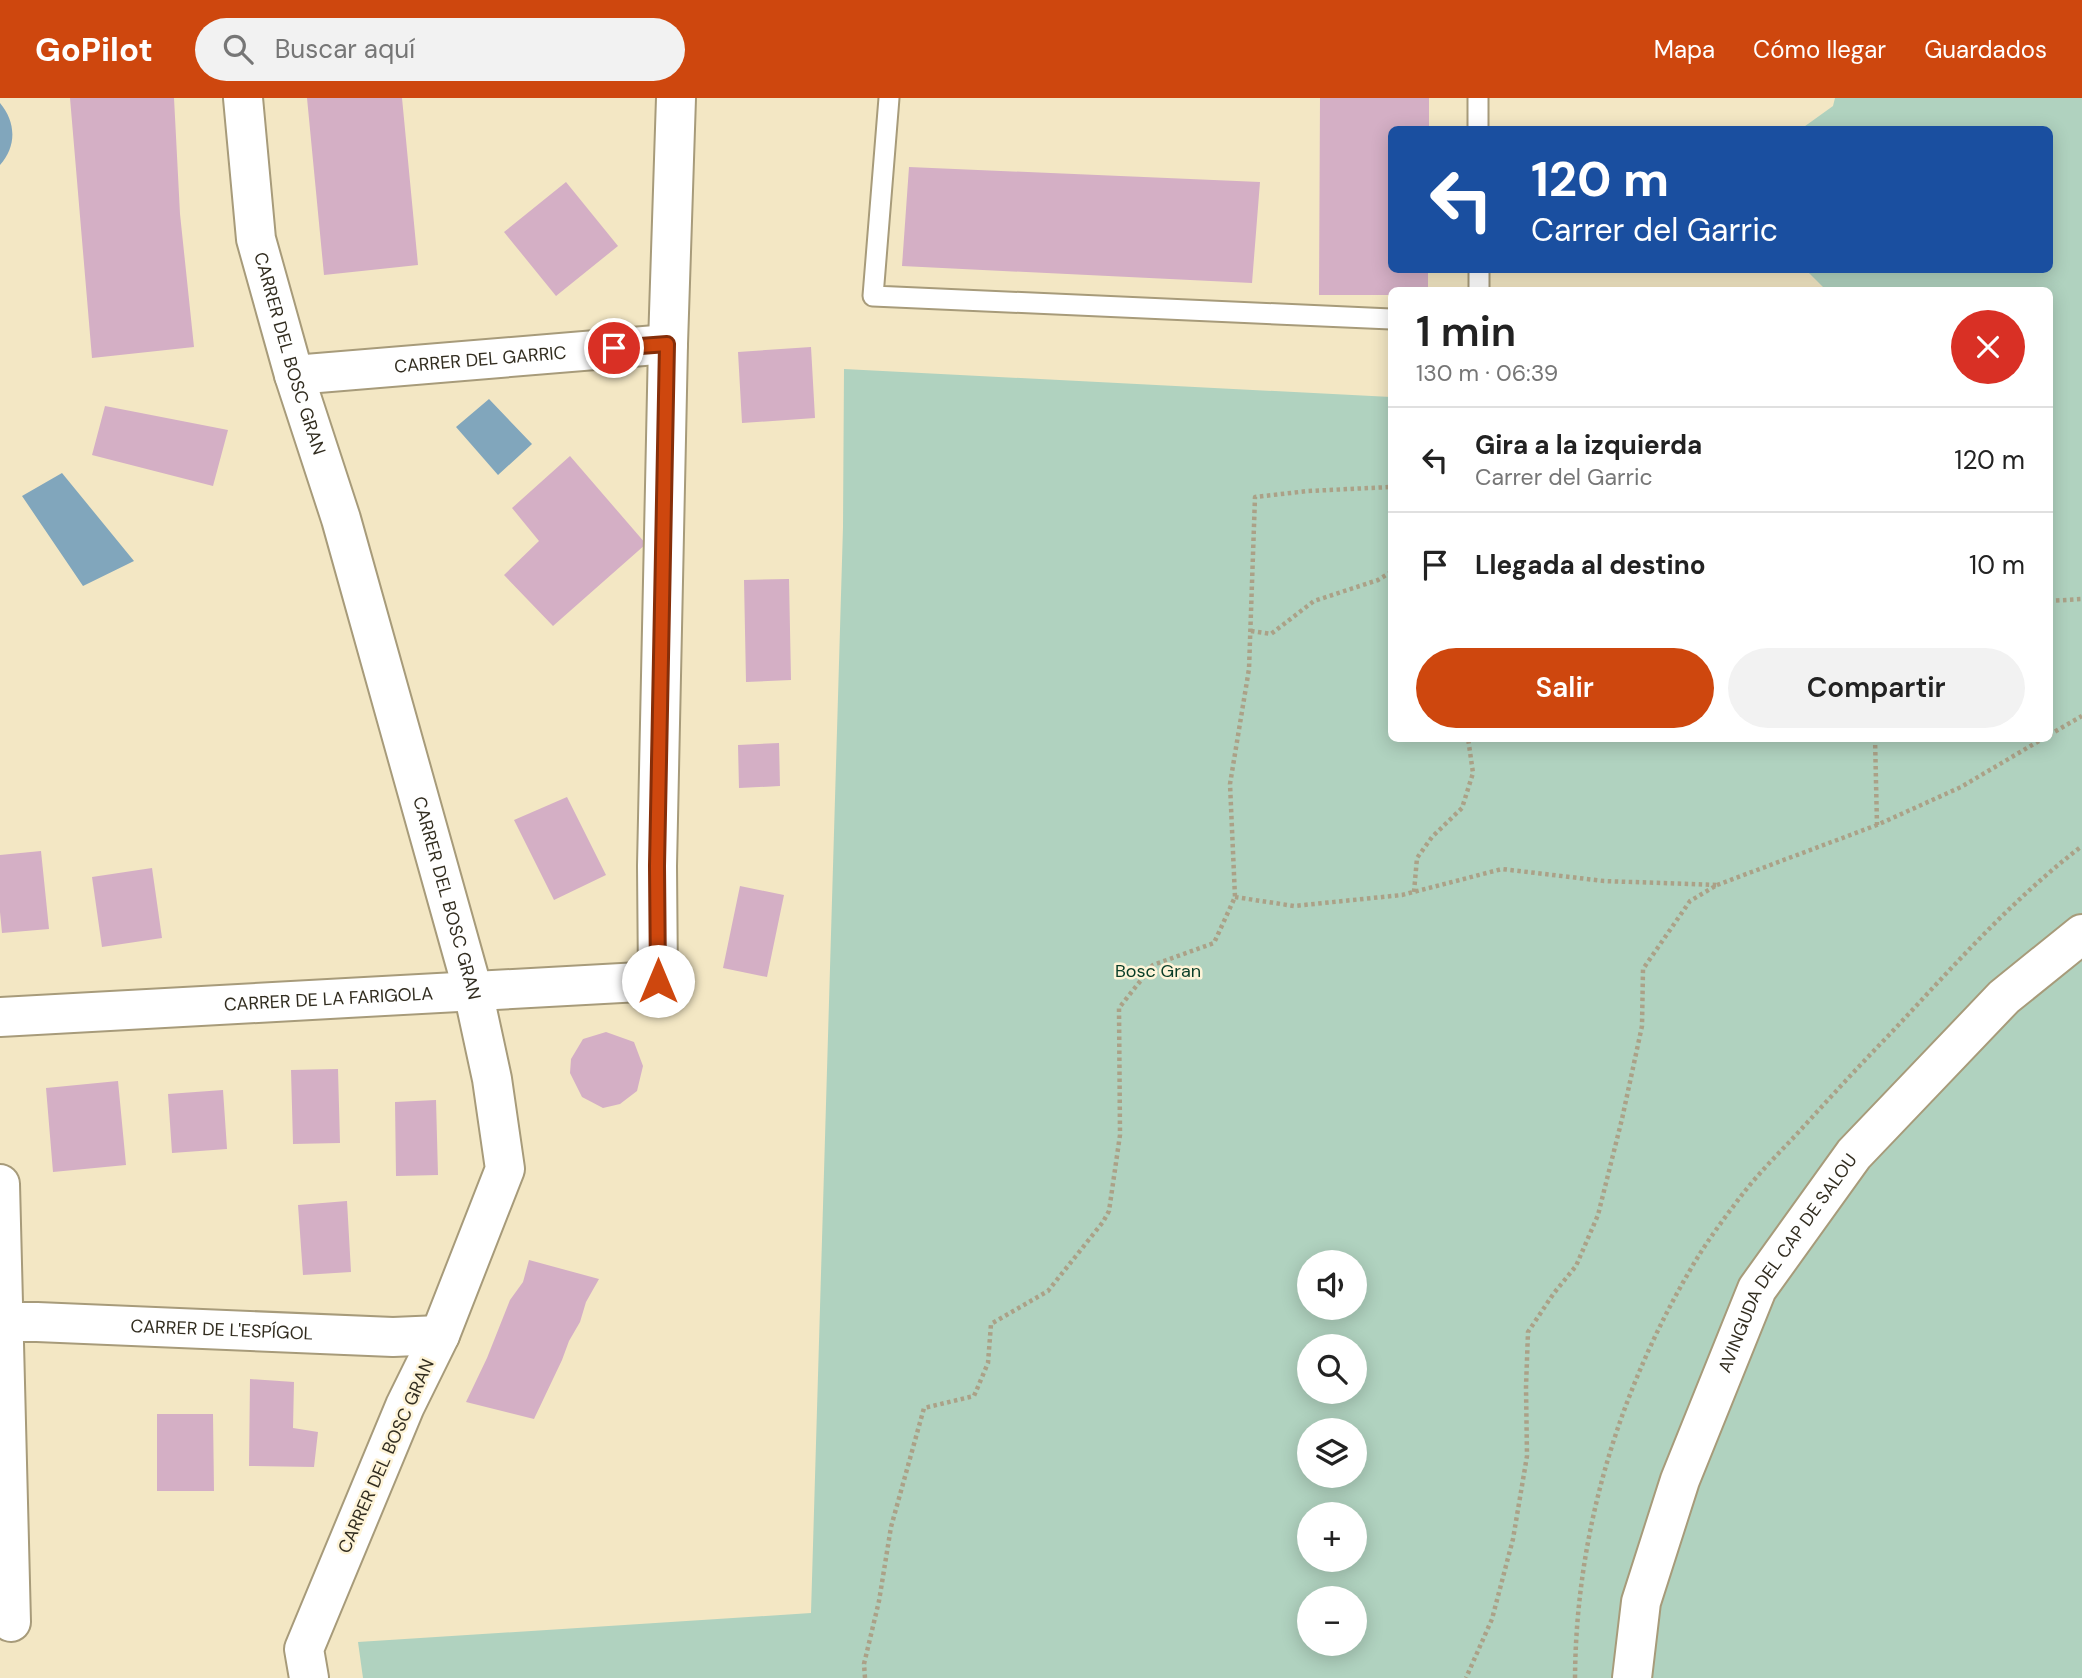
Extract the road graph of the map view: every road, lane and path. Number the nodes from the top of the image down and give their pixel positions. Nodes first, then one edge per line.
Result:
1 (243, 98) edge
2 (676, 98) edge
3 (889, 98) edge
4 (1478, 98) edge
5 (1479, 126) edge
6 (1388, 319) edge
7 (667, 344) junction
8 (294, 375) junction
9 (1388, 487) edge
10 (1388, 574) edge
11 (2082, 599) edge
12 (2053, 601) edge
13 (1251, 631) junction
14 (2082, 716) edge
15 (2053, 733) edge
16 (1469, 742) edge
17 (1875, 742) edge
18 (2037, 742) edge
19 (1877, 825) junction
20 (1717, 885) junction
21 (1414, 892) junction
22 (1235, 897) junction
23 (2082, 934) edge
24 (473, 991) junction
25 (0, 1017) edge
26 (0, 1184) edge
27 (5, 1322) junction
28 (440, 1335) junction
29 (11, 1622) dead end
30 (309, 1678) edge
31 (865, 1678) edge
32 (1466, 1678) edge
33 (1632, 1678) edge

1 - 8 street, CARRER DEL BOSC GRAN
2 - 7 street
3 - 6 lane
4 - 5 lane
7 - 8 street, CARRER DEL GARRIC
7 - 24 street, CARRER DE LA FARIGOLA
8 - 24 street, CARRER DEL BOSC GRAN
9 - 13 path
10 - 13 path
11 - 12 path
13 - 22 path
14 - 15 path
16 - 21 path
17 - 19 path
18 - 19 path
19 - 20 path
20 - 21 path
20 - 32 path
21 - 22 path
22 - 31 path
23 - 33 street, AVINGUDA DEL CAP DE SALOU
24 - 25 street, CARRER DE LA FARIGOLA
24 - 28 street, CARRER DEL BOSC GRAN
26 - 27 street
27 - 28 street, CARRER DE L'ESPÍGOL
27 - 29 street
28 - 30 street, CARRER DEL BOSC GRAN

